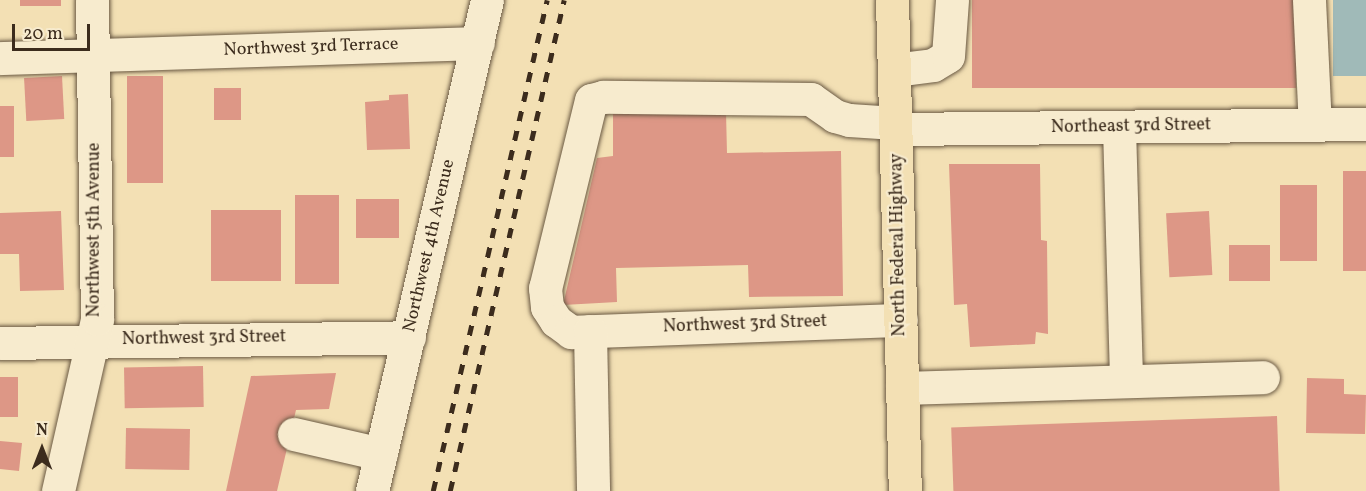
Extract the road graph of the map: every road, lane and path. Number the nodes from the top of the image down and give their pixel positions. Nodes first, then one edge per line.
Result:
1 (92, 0) edge
2 (487, 0) edge
3 (892, 0) edge
4 (952, 0) edge
5 (1309, 0) edge
6 (478, 43) junction
7 (93, 55) junction
8 (0, 58) edge
9 (894, 70) junction
10 (1366, 124) edge
11 (1315, 125) junction
12 (896, 126) junction
13 (1119, 127) junction
14 (901, 320) junction
15 (590, 331) junction
16 (409, 337) junction
17 (92, 340) junction
18 (0, 343) edge
19 (1263, 377) dead end
20 (1126, 381) junction
21 (902, 388) junction
22 (294, 434) dead end
23 (381, 454) junction
24 (58, 491) edge
25 (372, 491) edge
26 (593, 491) edge
27 (905, 491) edge

1 - 7 street, Northwest 5th Avenue
2 - 6 street, Northwest 4th Avenue
3 - 9 main road, North Federal Highway
4 - 9 street
5 - 11 street
6 - 7 street, Northwest 3rd Terrace
6 - 16 street, Northwest 4th Avenue
7 - 8 street, Northwest 3rd Terrace
7 - 17 street, Northwest 5th Avenue
9 - 12 main road, North Federal Highway
10 - 11 street, Northeast 3rd Street
11 - 13 street, Northeast 3rd Street
12 - 13 street, Northeast 3rd Street
12 - 14 main road, North Federal Highway
12 - 15 street, Northeast 3rd Street
13 - 20 street
14 - 15 street, Northwest 3rd Street
14 - 21 main road, North Federal Highway
15 - 26 street
16 - 17 street, Northwest 3rd Street
16 - 23 street, Northwest 4th Avenue
17 - 18 street, Northwest 3rd Street
17 - 24 street, Northwest 5th Avenue
19 - 20 street
20 - 21 street
21 - 27 main road, North Federal Highway
22 - 23 street
23 - 25 street, Northwest 4th Avenue

